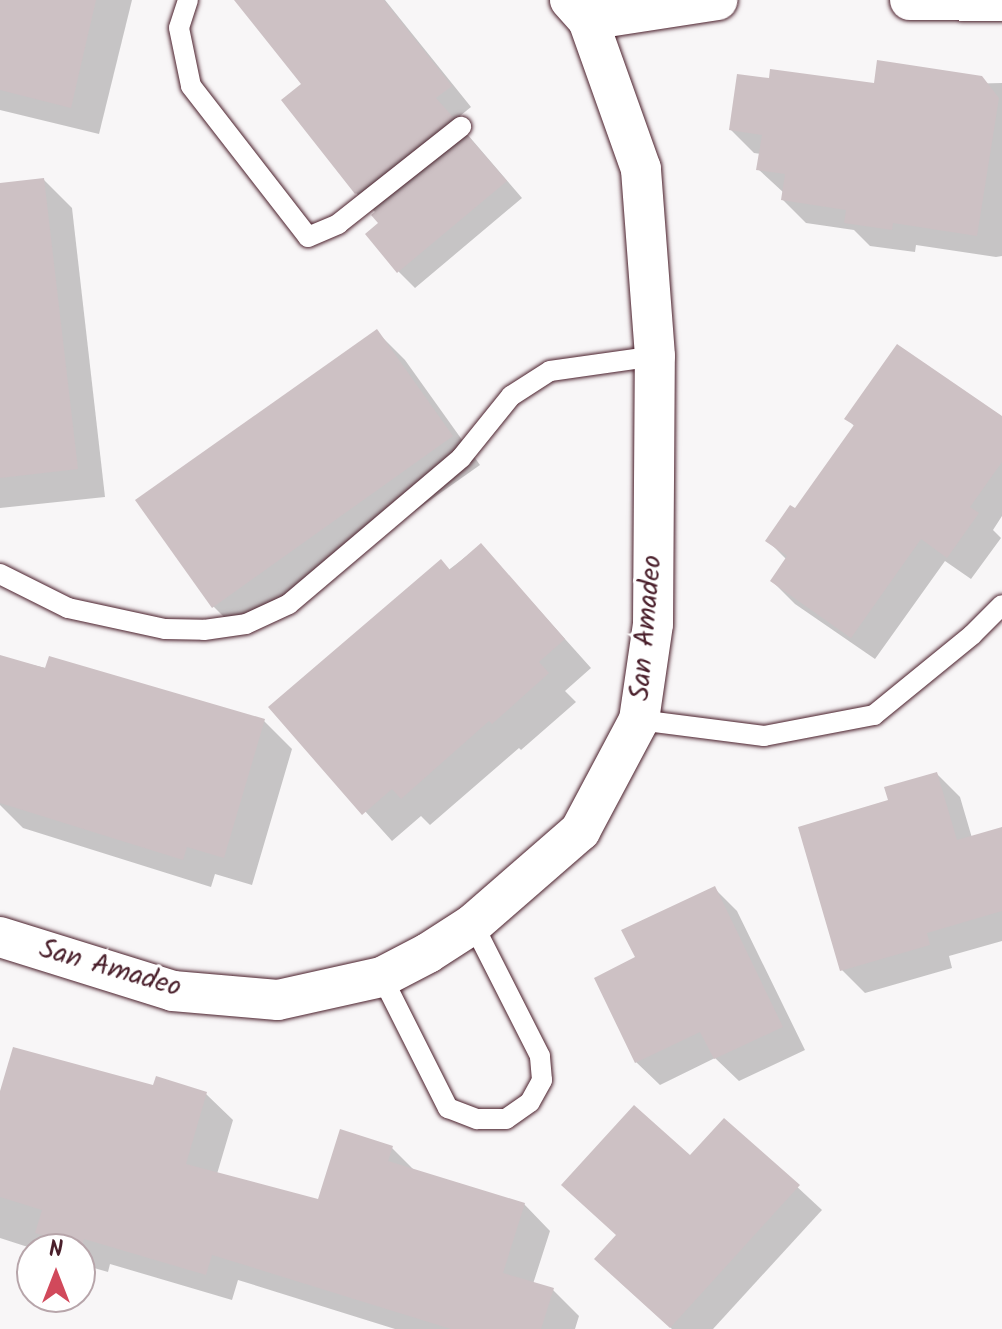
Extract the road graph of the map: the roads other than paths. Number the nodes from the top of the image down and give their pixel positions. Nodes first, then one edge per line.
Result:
1 (188, 0) edge
2 (717, 0) edge
3 (910, 0) edge
4 (1002, 1) edge
5 (579, 10) edge
6 (461, 127) dead end
7 (655, 356) junction
8 (0, 574) edge
9 (1002, 605) edge
10 (639, 720) junction
11 (473, 924) junction
12 (0, 937) edge
13 (382, 977) junction

1 - 6 lane
2 - 5 street, San Amadeo
3 - 4 street
5 - 7 street, San Amadeo
7 - 8 lane
7 - 10 street, San Amadeo
9 - 10 lane
10 - 11 street, San Amadeo
11 - 13 street, San Amadeo
11 - 13 lane
12 - 13 street, San Amadeo

